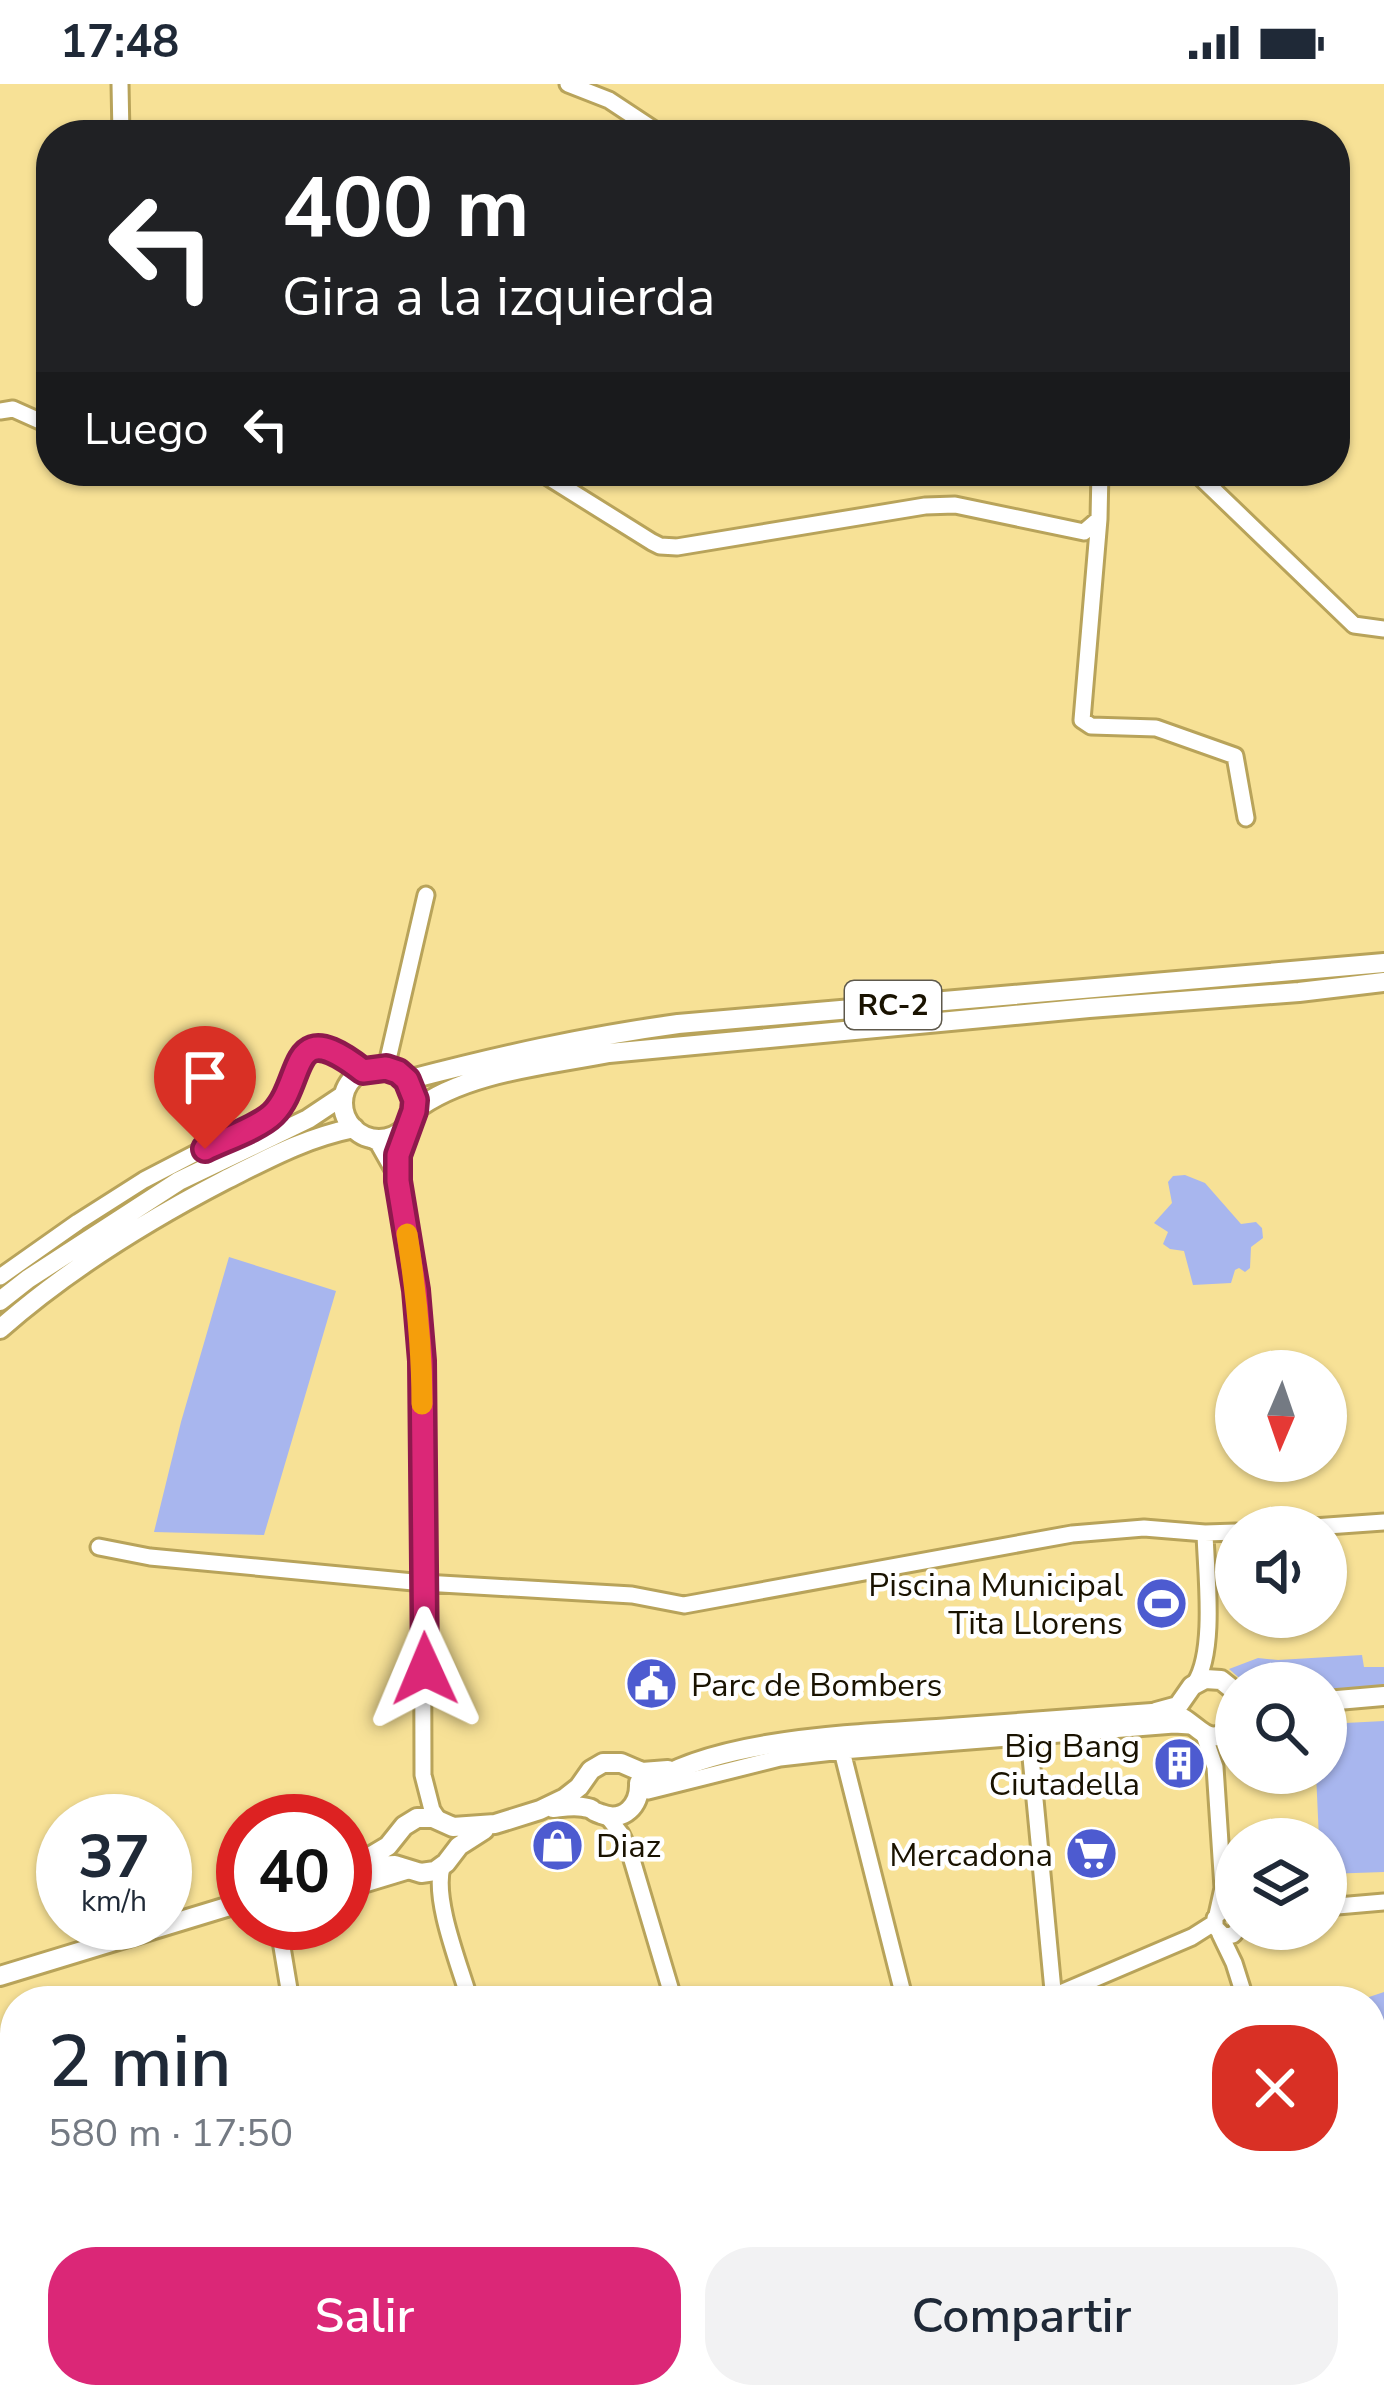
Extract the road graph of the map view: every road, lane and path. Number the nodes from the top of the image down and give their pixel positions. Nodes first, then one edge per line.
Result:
1 (120, 84) edge
2 (568, 84) edge
3 (597, 89) edge
4 (121, 120) edge
5 (639, 120) edge
6 (0, 411) edge
7 (36, 420) edge
8 (563, 486) edge
9 (1100, 486) edge
10 (1210, 486) edge
11 (1099, 519) junction
12 (1384, 628) edge
13 (1246, 818) dead end
14 (426, 895) dead end
15 (1384, 963) edge
16 (1384, 982) edge
17 (386, 1068) junction
18 (363, 1071) junction
19 (407, 1080) junction
20 (344, 1095) junction
21 (410, 1119) junction
22 (360, 1132) junction
23 (398, 1181) junction
24 (0, 1277) edge
25 (0, 1301) edge
26 (0, 1329) edge
27 (1384, 1522) edge
28 (1347, 1525) edge
29 (1205, 1533) junction
30 (1215, 1533) edge
31 (99, 1547) dead end
32 (424, 1583) junction
33 (1207, 1645) junction
34 (1215, 1670) edge
35 (1215, 1682) edge
36 (1196, 1683) junction
37 (1384, 1696) edge
38 (1347, 1699) edge
39 (1184, 1700) junction
40 (1151, 1713) junction
41 (1194, 1728) junction
42 (1215, 1728) edge
43 (1029, 1736) junction
44 (842, 1751) junction
45 (1215, 1767) edge
46 (631, 1769) junction
47 (678, 1769) junction
48 (423, 1775) junction
49 (587, 1776) junction
50 (636, 1798) junction
51 (540, 1810) junction
52 (601, 1813) junction
53 (441, 1822) junction
54 (495, 1825) junction
55 (404, 1826) junction
56 (630, 1853) junction
57 (372, 1856) edge
58 (446, 1861) junction
59 (372, 1867) edge
60 (414, 1871) junction
61 (372, 1883) edge
62 (440, 1900) junction
63 (1384, 1902) edge
64 (1347, 1905) edge
65 (216, 1909) edge
66 (1215, 1928) edge
67 (282, 1950) edge
68 (1232, 1950) edge
69 (0, 1976) edge
70 (288, 1986) edge
71 (466, 1986) edge
72 (670, 1986) edge
73 (901, 1986) edge
74 (1049, 1986) edge
75 (1080, 1986) edge
76 (1241, 1986) edge

1 - 4 street
2 - 3 street
3 - 5 street
6 - 7 street
8 - 11 street
9 - 11 street
10 - 12 street
11 - 13 street
14 - 17 street
15 - 19 main road, RC-2
16 - 21 main road, RC-2
17 - 18 main road
17 - 19 main road
18 - 20 main road
18 - 24 street
19 - 21 main road
20 - 22 main road
20 - 25 main road
21 - 22 main road, RC-2
21 - 23 street
22 - 23 street
22 - 26 main road, RC-2
23 - 32 street
27 - 28 street
29 - 30 street
29 - 32 street
29 - 33 street
31 - 32 street
32 - 48 street
33 - 34 street
33 - 36 street
35 - 36 main road
36 - 39 main road
37 - 38 main road
39 - 40 main road
39 - 41 main road
40 - 41 main road
40 - 47 main road
41 - 42 main road
41 - 43 street
41 - 45 street
43 - 44 street
43 - 74 street
44 - 50 street
44 - 73 street
46 - 47 main road
46 - 49 main road
46 - 50 main road
47 - 50 main road
48 - 53 street
48 - 55 street
49 - 51 main road
49 - 52 main road
50 - 52 main road
50 - 56 street
51 - 52 main road
51 - 54 main road
52 - 56 street
53 - 54 main road
53 - 55 main road
53 - 58 main road
54 - 58 main road
55 - 57 main road
55 - 60 main road
56 - 72 street
58 - 60 main road
58 - 62 street
59 - 60 main road
60 - 61 street
60 - 62 street
62 - 71 street
63 - 64 street
65 - 69 main road
66 - 75 street
67 - 70 street
68 - 76 street

